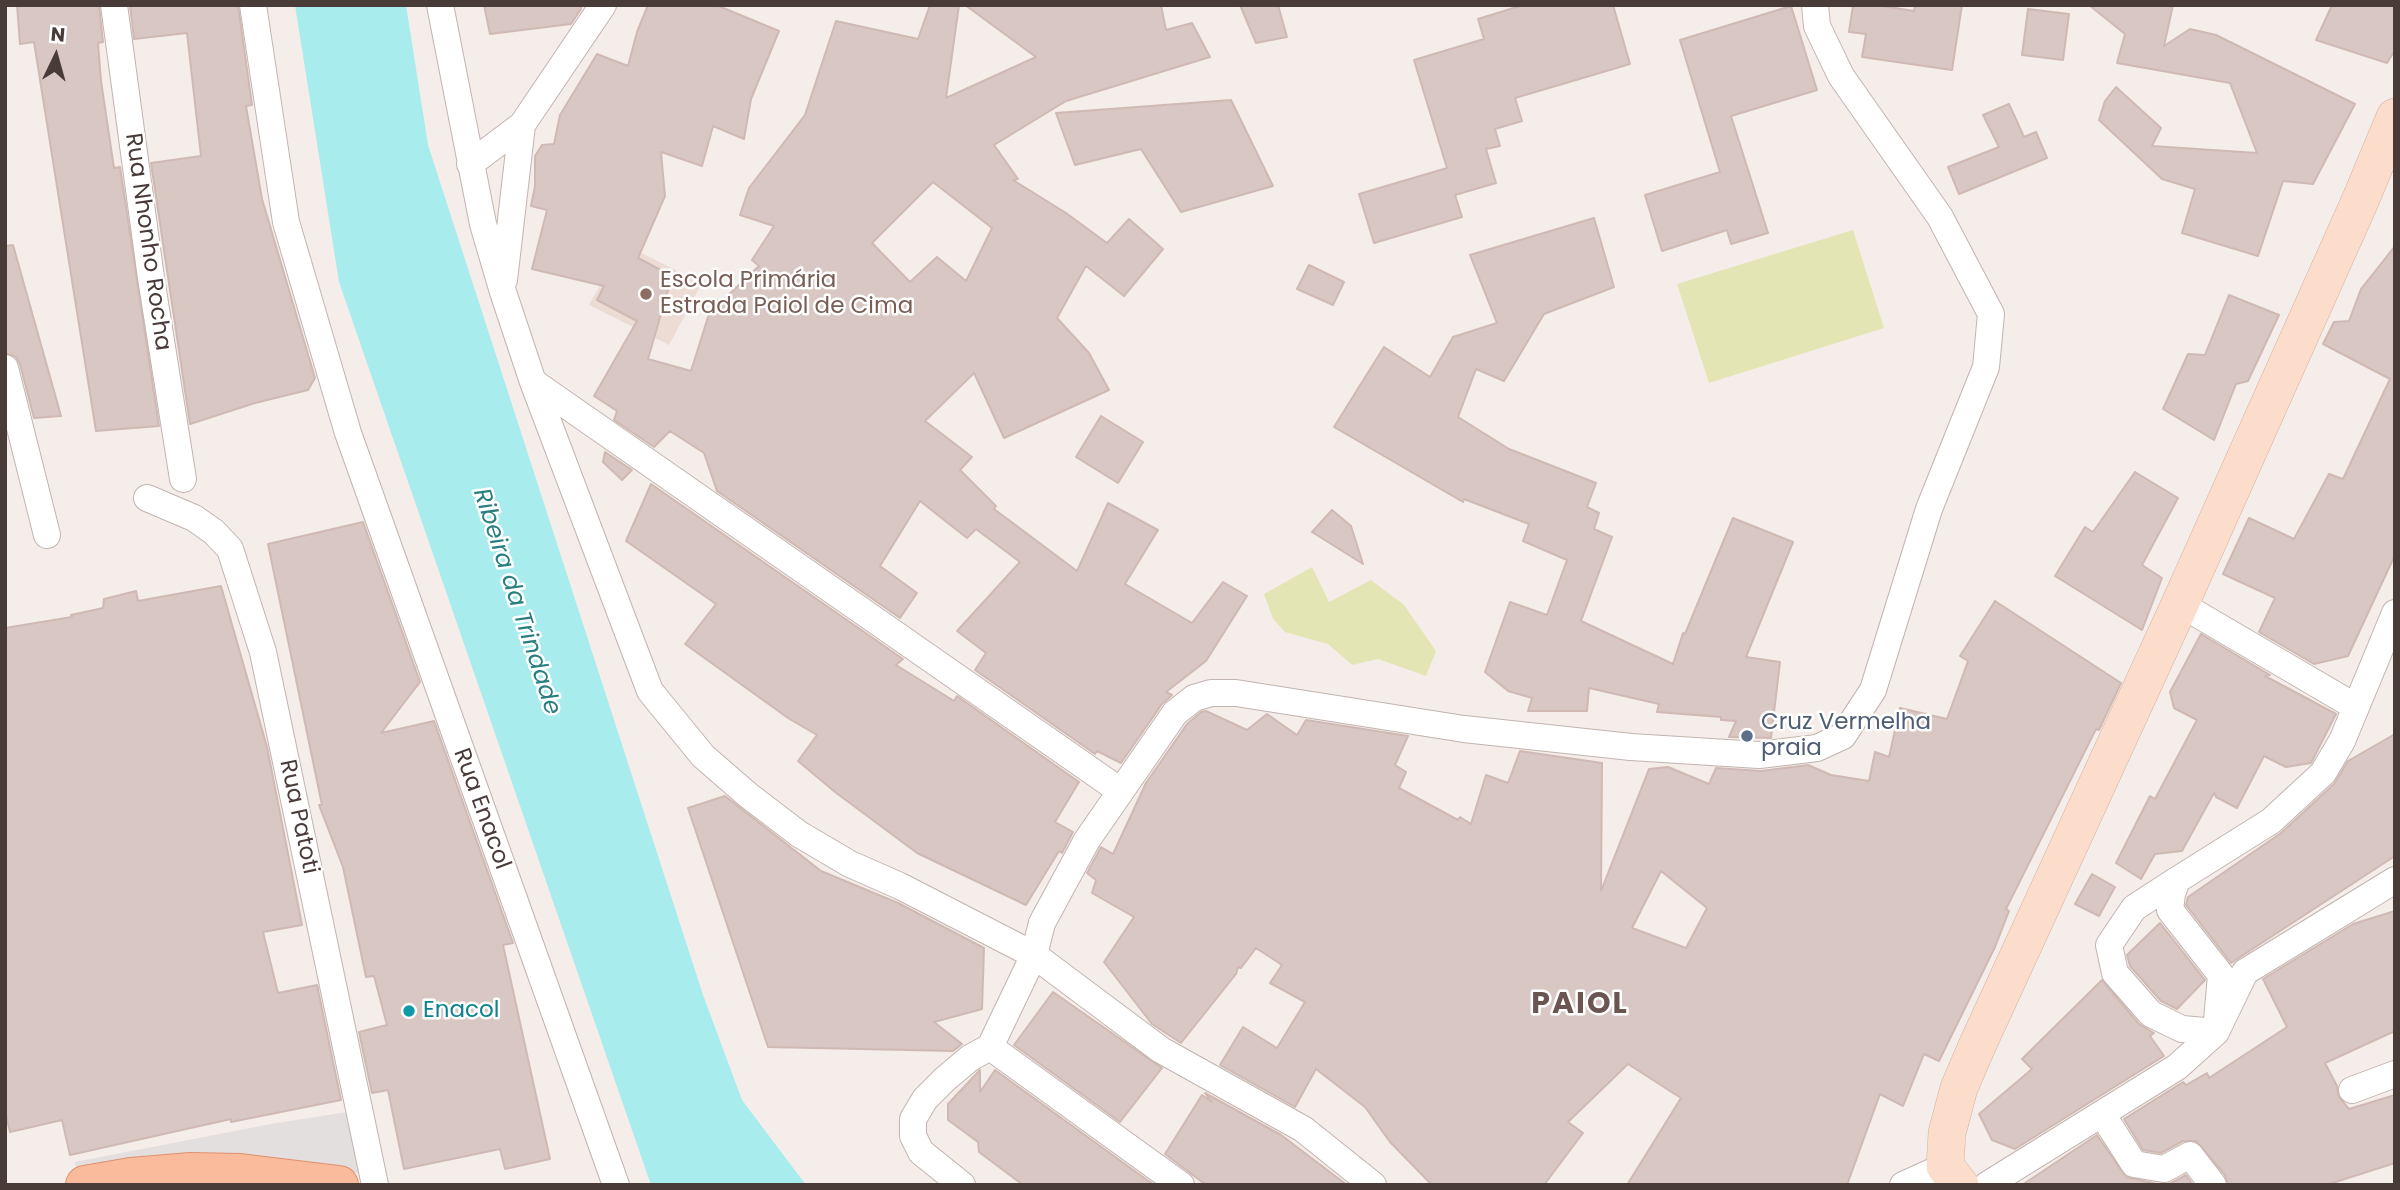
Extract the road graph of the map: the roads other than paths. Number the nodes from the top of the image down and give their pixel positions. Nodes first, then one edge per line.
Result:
1 (114, 5) edge
2 (253, 5) edge
3 (440, 5) edge
4 (1815, 5) edge
5 (597, 10) edge
6 (2395, 117) edge
7 (523, 125) junction
8 (470, 164) junction
9 (503, 292) junction
10 (5, 368) edge
11 (533, 382) junction
12 (183, 478) dead end
13 (147, 498) dead end
14 (47, 535) dead end
15 (2180, 604) junction
16 (2395, 614) edge
17 (2386, 654) edge
18 (2356, 707) junction
19 (1119, 790) junction
20 (2177, 880) junction
21 (2395, 880) edge
22 (1034, 955) junction
23 (2216, 1032) junction
24 (990, 1047) junction
25 (2395, 1074) edge
26 (2352, 1090) dead end
27 (2102, 1114) junction
28 (1953, 1175) edge
29 (85, 1185) edge
30 (339, 1185) edge
31 (375, 1185) edge
32 (616, 1185) edge
33 (962, 1185) edge
34 (1181, 1185) edge
35 (1373, 1185) edge
36 (1903, 1185) edge
37 (1987, 1185) edge
38 (2213, 1185) edge

1 - 12 street, Rua Nhonho Rocha
2 - 32 street, Rua Enacol
3 - 8 street
4 - 19 street
5 - 7 street
6 - 15 street
7 - 8 street
7 - 9 street
8 - 9 street
9 - 11 street
10 - 14 street
11 - 19 street
11 - 22 street
13 - 31 street, Rua Patoti
15 - 18 street
15 - 28 street
16 - 17 street
17 - 18 street
18 - 20 street
19 - 22 street
20 - 23 street
20 - 23 street
21 - 23 street
22 - 24 street
22 - 35 street
23 - 27 street
24 - 33 street
24 - 34 street
25 - 26 street
27 - 37 street
27 - 38 street
28 - 36 street
29 - 30 main road

